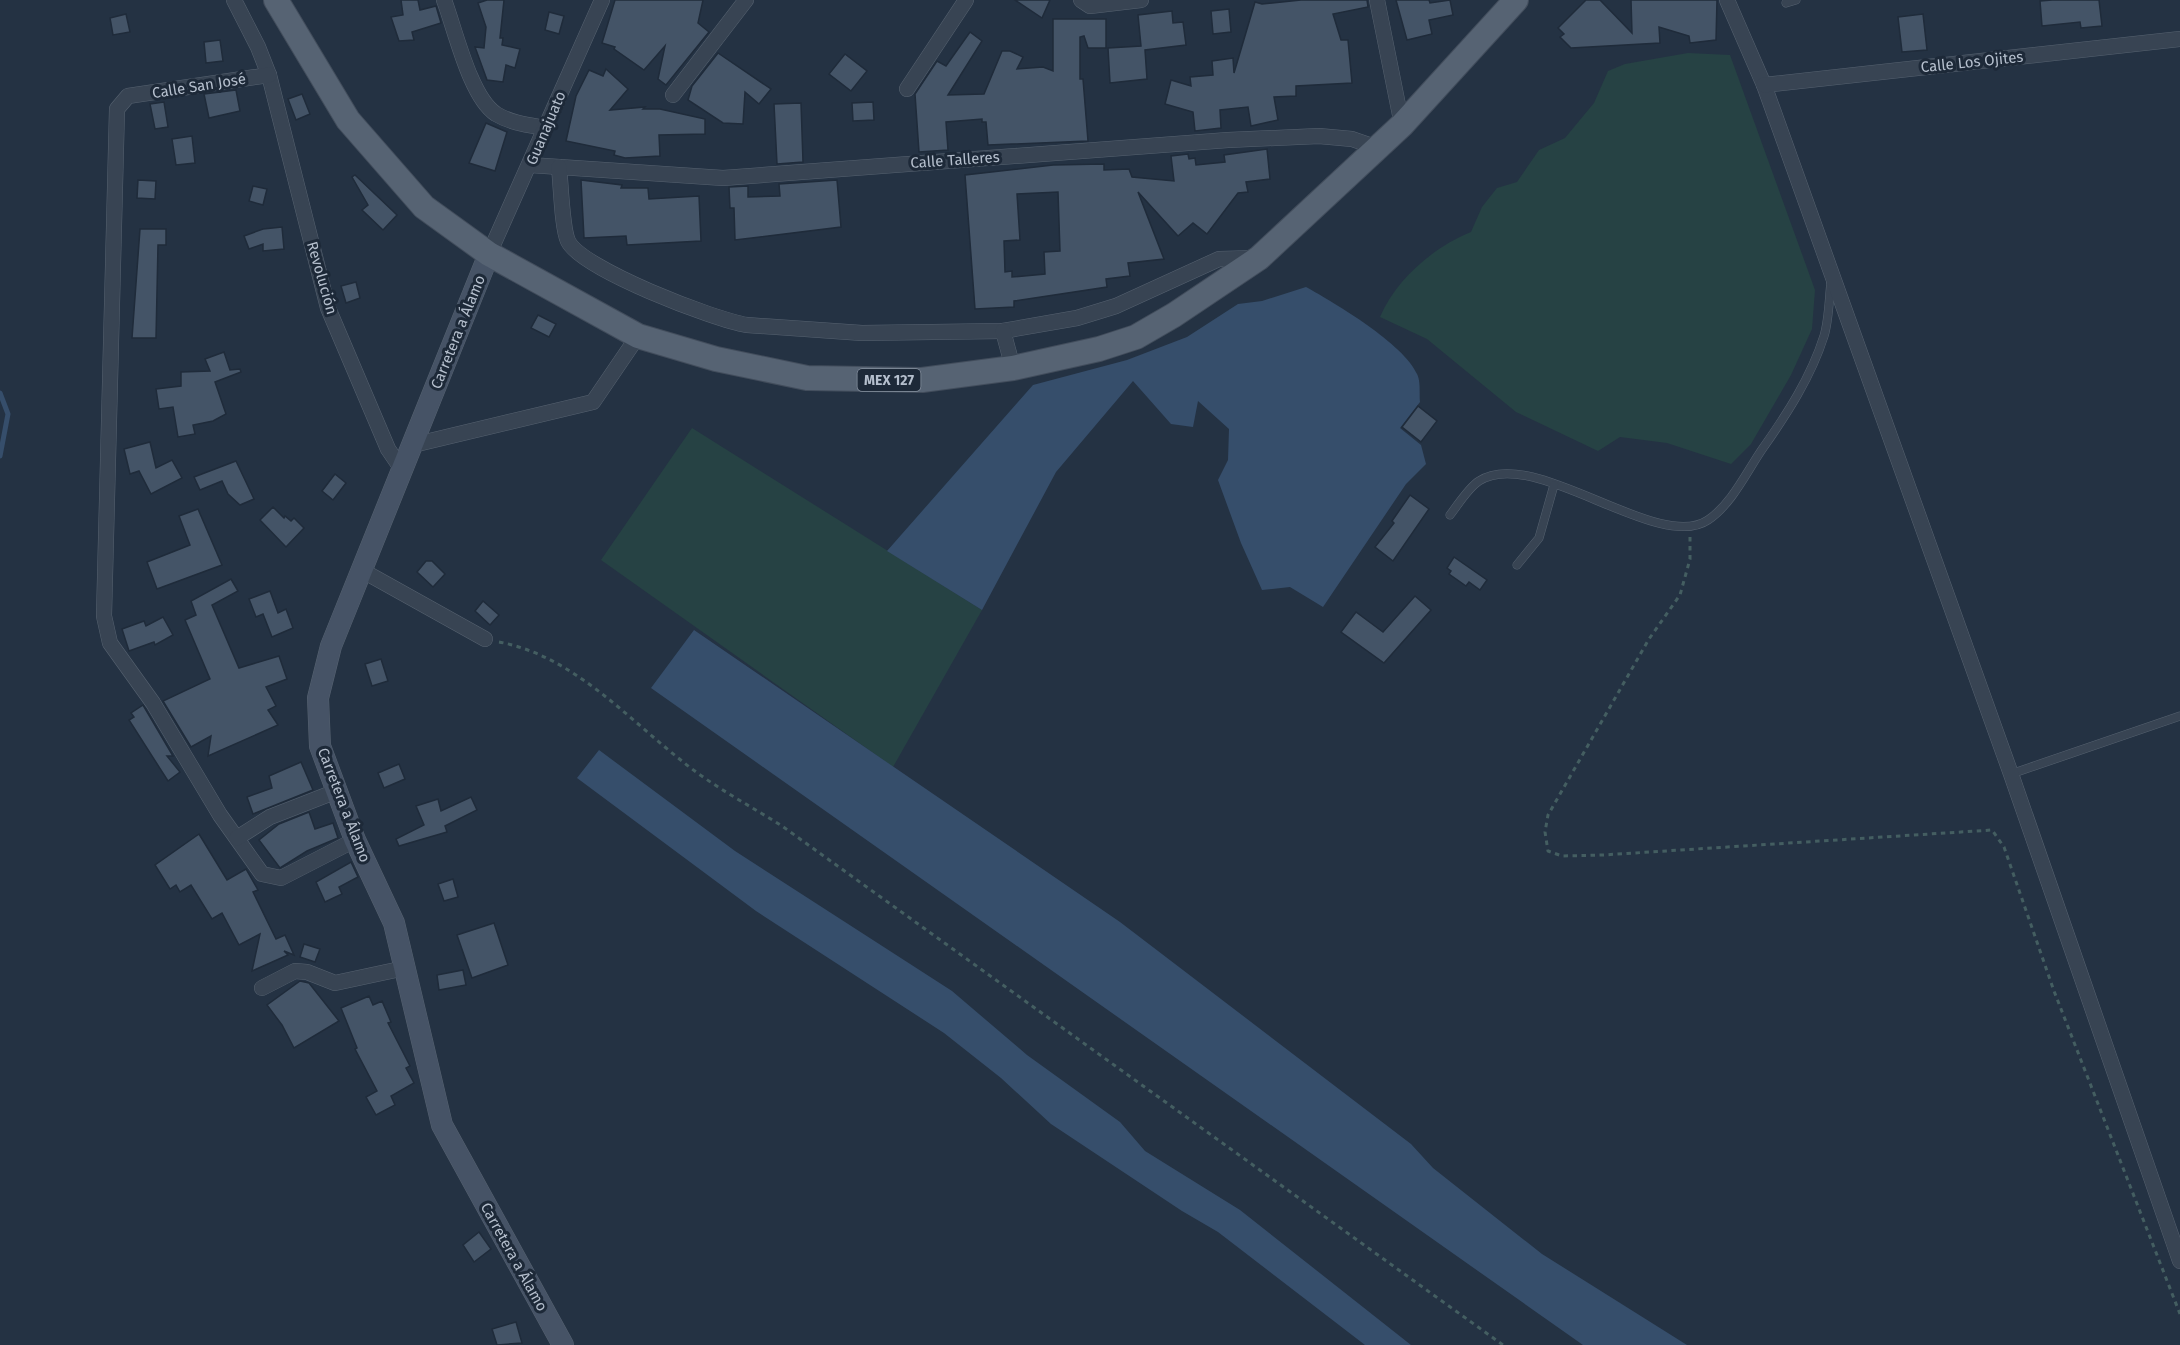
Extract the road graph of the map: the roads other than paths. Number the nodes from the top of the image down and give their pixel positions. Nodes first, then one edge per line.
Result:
1 (234, 0) edge
2 (276, 0) edge
3 (444, 0) edge
4 (602, 0) edge
5 (746, 0) edge
6 (966, 0) edge
7 (1141, 0) edge
8 (1377, 0) edge
9 (1516, 0) edge
10 (1726, 0) edge
11 (1796, 0) edge
12 (1081, 1) edge
13 (1786, 3) dead end
14 (2180, 39) edge
15 (269, 75) junction
16 (1764, 85) junction
17 (907, 89) dead end
18 (674, 95) dead end
19 (1402, 125) junction
20 (545, 128) junction
21 (1378, 148) junction
22 (530, 165) junction
23 (560, 167) junction
24 (489, 254) junction
25 (1259, 258) junction
26 (1832, 275) junction
27 (1003, 331) junction
28 (638, 336) junction
29 (1012, 368) junction
30 (413, 445) junction
31 (403, 471) junction
32 (1554, 485) junction
33 (1449, 516) dead end
34 (1517, 565) dead end
35 (363, 571) junction
36 (485, 639) road end
37 (2180, 716) edge
38 (2011, 774) junction
39 (337, 791) junction
40 (237, 838) junction
41 (355, 840) junction
42 (405, 968) junction
43 (262, 988) dead end
44 (2180, 1261) edge
45 (563, 1345) edge

1 - 15 street, Revolución
2 - 24 main road, MEX 127
3 - 20 street
4 - 20 street, Guanajuato
5 - 18 street
6 - 17 street
7 - 12 street
8 - 19 street
9 - 19 main road, MEX 127
10 - 16 street
11 - 13 lane
14 - 16 street, Calle Los Ojites
15 - 31 street, Revolución
15 - 40 street, Calle San José
16 - 26 street
19 - 21 main road, MEX 127
20 - 22 street, Guanajuato
21 - 23 street, Calle Talleres
21 - 25 main road, MEX 127
22 - 23 street, Calle Talleres
22 - 24 street, Guanajuato
23 - 27 street
24 - 28 main road, MEX 127
24 - 30 main road, Carretera a Álamo
25 - 27 street
25 - 29 main road, MEX 127
26 - 32 lane
26 - 38 street
27 - 29 street
28 - 29 main road, MEX 127
28 - 30 street
30 - 31 main road, Carretera a Álamo
31 - 35 main road, Carretera a Álamo
32 - 33 lane
32 - 34 lane
35 - 36 street
35 - 39 main road, Carretera a Álamo
37 - 38 lane
38 - 44 street
39 - 40 street
39 - 41 main road, Carretera a Álamo
40 - 41 street
41 - 42 main road, Carretera a Álamo
42 - 43 street
42 - 45 main road, Carretera a Álamo

